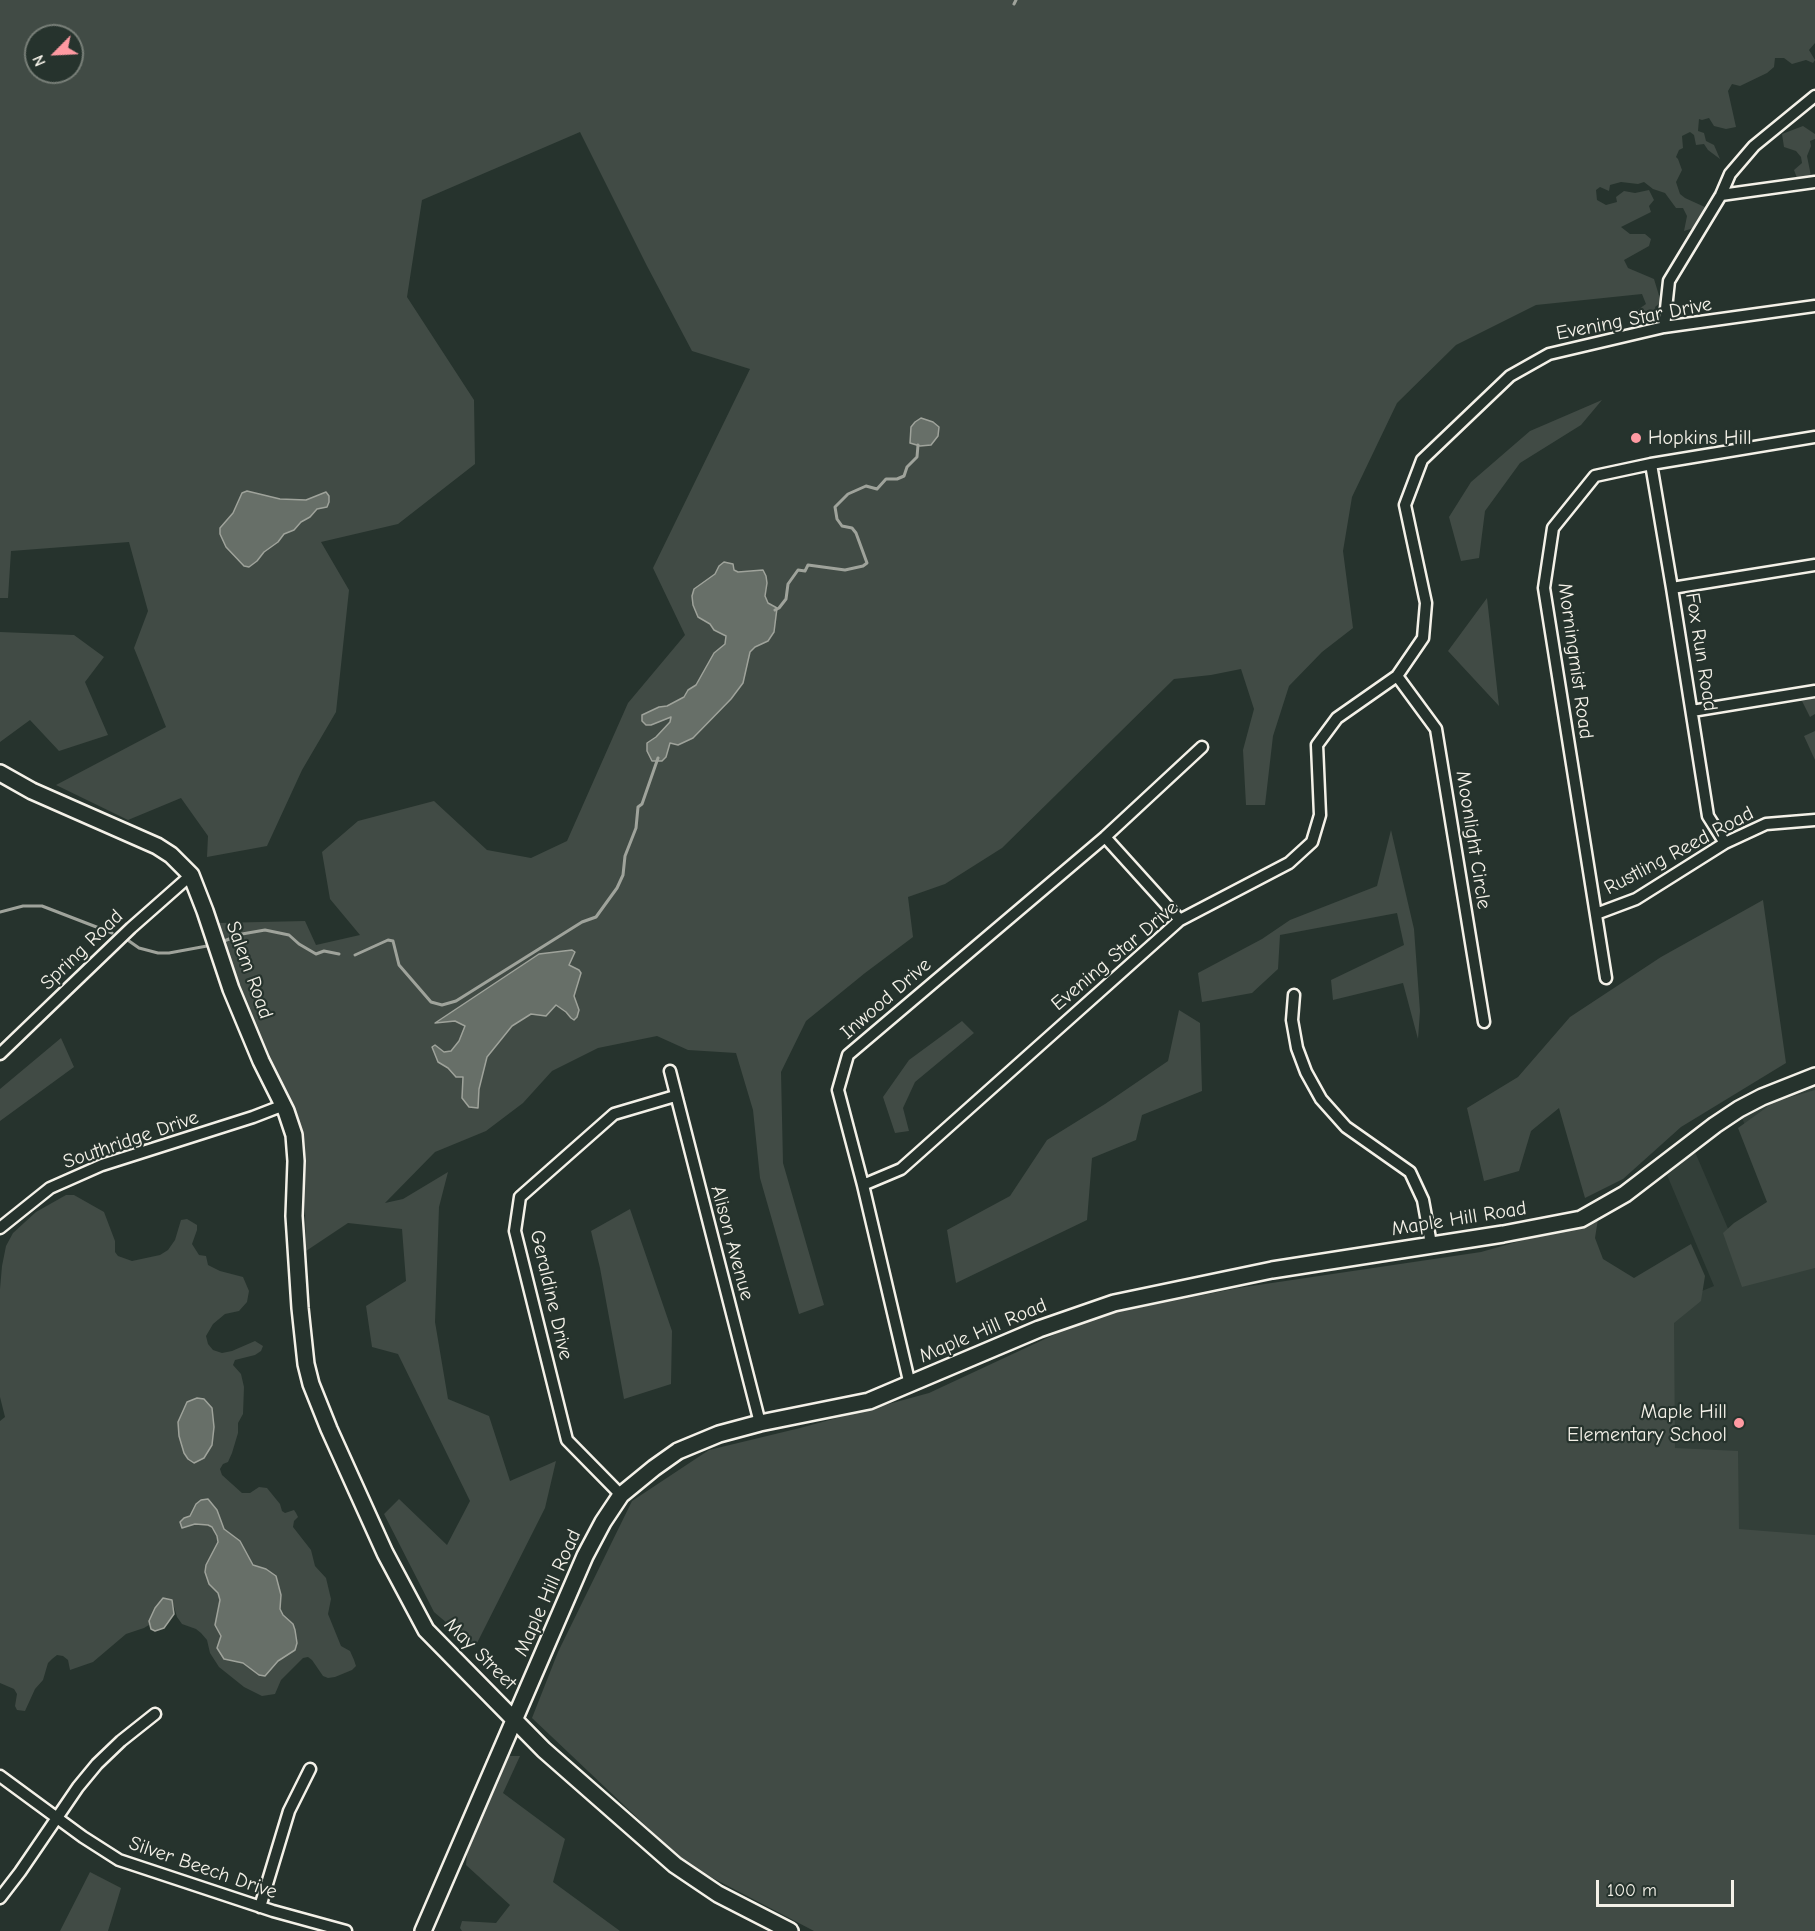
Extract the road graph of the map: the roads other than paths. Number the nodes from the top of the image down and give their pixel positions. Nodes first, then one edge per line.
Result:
1 (1815, 96) edge
2 (1815, 182) edge
3 (1721, 195) junction
4 (1815, 306) edge
5 (1664, 327) junction
6 (1815, 437) edge
7 (1651, 464) junction
8 (1815, 565) edge
9 (1672, 588) junction
10 (1397, 676) junction
11 (1815, 691) edge
12 (1692, 711) junction
13 (1202, 747) dead end
14 (0, 773) edge
15 (1815, 820) edge
16 (1105, 837) junction
17 (1725, 843) junction
18 (190, 875) junction
19 (1596, 914) junction
20 (1180, 920) junction
21 (1606, 978) dead end
22 (1294, 995) dead end
23 (1484, 1022) dead end
24 (0, 1054) edge
25 (670, 1071) dead end
26 (1815, 1076) edge
27 (675, 1096) junction
28 (284, 1105) junction
29 (863, 1185) junction
30 (0, 1228) edge
31 (1431, 1244) junction
32 (299, 1292) joint
33 (910, 1385) junction
34 (760, 1423) junction
35 (621, 1495) junction
36 (155, 1714) dead end
37 (514, 1718) junction
38 (310, 1769) dead end
39 (0, 1776) edge
40 (57, 1817) junction
41 (0, 1898) edge
42 (260, 1907) junction
43 (346, 1931) edge
44 (423, 1931) edge
45 (790, 1931) edge

1 - 3 street
2 - 3 street
3 - 5 street
4 - 5 street, Evening Star Drive
5 - 10 street, Evening Star Drive
6 - 7 street, Morningmist Road
7 - 9 street, Fox Run Road
7 - 19 street, Morningmist Road
8 - 9 street
9 - 12 street, Fox Run Road
10 - 20 street, Evening Star Drive
10 - 23 street, Moonlight Circle
11 - 12 street
12 - 17 street, Fox Run Road
13 - 16 street, Inwood Drive
14 - 18 street, Salem Road
15 - 17 street, Rustling Reed Road
16 - 20 street
16 - 29 street, Inwood Drive
17 - 19 street, Rustling Reed Road
18 - 24 street, Spring Road
18 - 28 street, Salem Road
19 - 21 street, Morningmist Road
20 - 29 street, Evening Star Drive
22 - 31 street
25 - 27 street, Alison Avenue
26 - 31 street, Maple Hill Road
27 - 34 street, Alison Avenue
27 - 35 street, Geraldine Drive
28 - 30 street, Southridge Drive
28 - 32 street, Salem Road
29 - 33 street, Inwood Drive
31 - 33 street, Maple Hill Road
32 - 37 street, May Street
33 - 34 street, Maple Hill Road
34 - 35 street, Maple Hill Road
35 - 37 street, Maple Hill Road
36 - 40 street
37 - 44 street, Maple Hill Road
37 - 45 street, May Street
38 - 42 street
39 - 40 street, Silver Beech Drive
40 - 41 street
40 - 42 street, Silver Beech Drive
42 - 43 street, Silver Beech Drive

